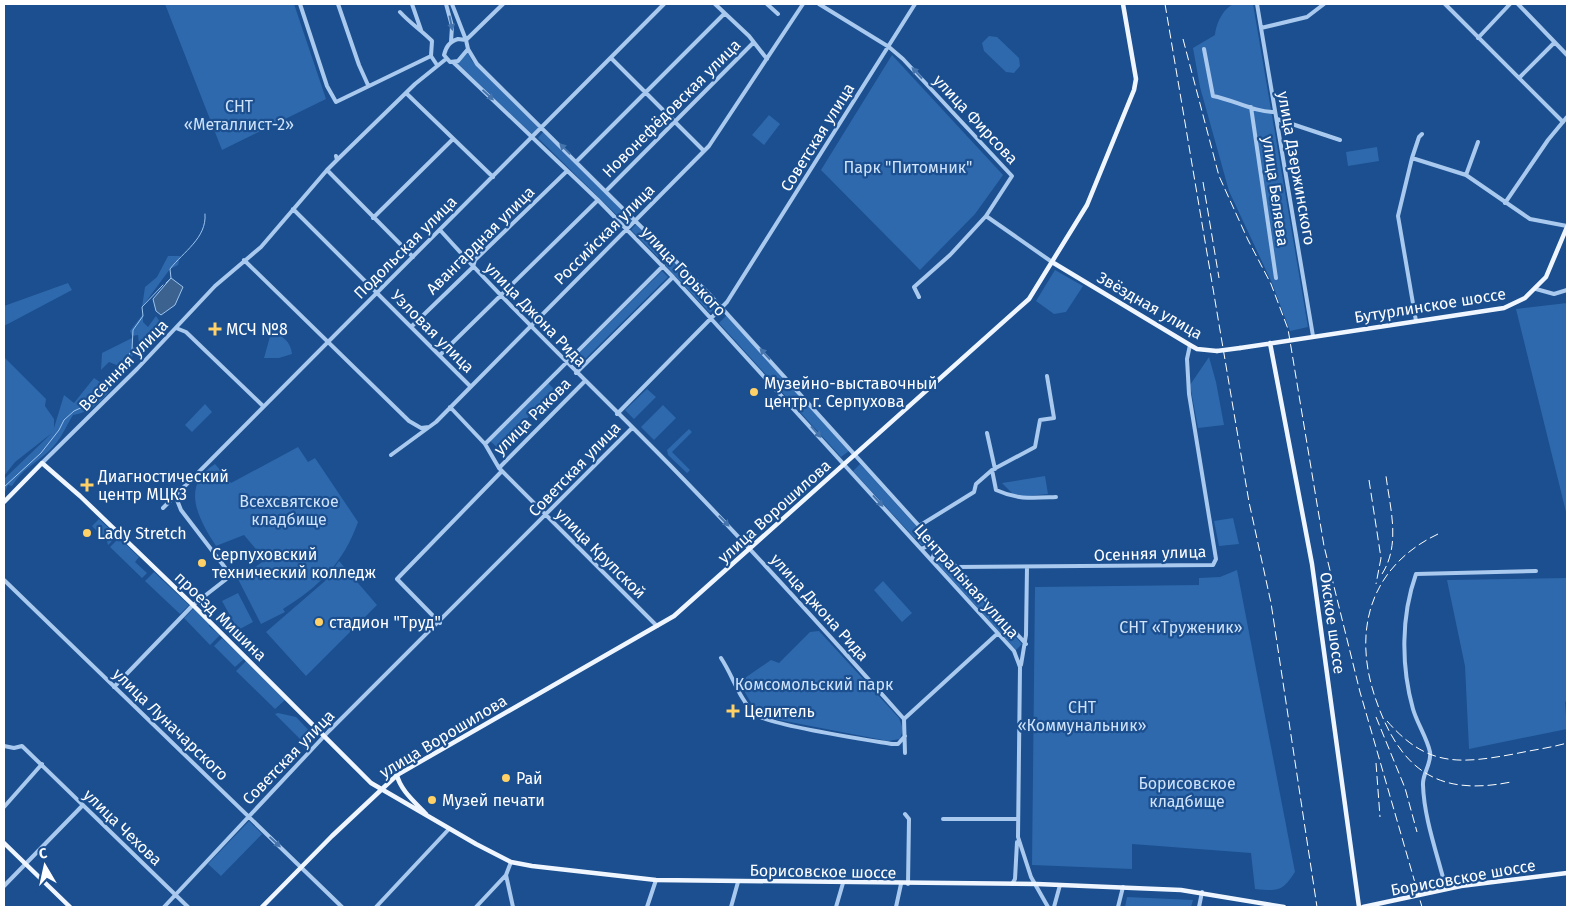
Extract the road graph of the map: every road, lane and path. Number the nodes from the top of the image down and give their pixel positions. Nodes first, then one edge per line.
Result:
1 (300, 4) edge
2 (338, 4) edge
3 (412, 4) edge
4 (446, 4) edge
5 (452, 4) edge
6 (503, 4) edge
7 (664, 4) edge
8 (715, 4) edge
9 (767, 4) edge
10 (803, 4) edge
11 (819, 4) edge
12 (916, 4) edge
13 (1123, 4) edge
14 (1257, 4) edge
15 (1324, 4) edge
16 (1445, 4) edge
17 (1510, 4) edge
18 (1518, 4) edge
19 (400, 12) dead end
20 (724, 14) junction
21 (778, 14) dead end
22 (1261, 28) junction
23 (421, 30) junction
24 (1478, 38) junction
25 (466, 40) junction
26 (451, 42) junction
27 (753, 43) junction
28 (1554, 43) junction
29 (889, 47) junction
30 (468, 49) junction
31 (1204, 50) dead end
32 (1567, 55) edge
33 (431, 56) junction
34 (611, 58) junction
35 (446, 59) junction
36 (767, 59) junction
37 (453, 62) junction
38 (437, 65) junction
39 (1519, 78) junction
40 (368, 85) junction
41 (406, 92) junction
42 (645, 92) junction
43 (1251, 108) junction
44 (1276, 112) junction
45 (1567, 117) edge
46 (1277, 119) junction
47 (675, 121) junction
48 (1563, 122) junction
49 (543, 127) junction
50 (1422, 134) dead end
51 (533, 137) junction
52 (453, 139) junction
53 (1340, 140) dead end
54 (1478, 142) dead end
55 (704, 151) junction
56 (1412, 158) junction
57 (577, 161) junction
58 (327, 170) junction
59 (567, 171) junction
60 (1466, 175) junction
61 (492, 177) junction
62 (607, 190) junction
63 (598, 200) junction
64 (1505, 203) junction
65 (293, 208) junction
66 (986, 216) junction
67 (373, 218) junction
68 (636, 220) junction
69 (1567, 227) edge
70 (627, 229) junction
71 (440, 230) junction
72 (413, 257) junction
73 (244, 260) junction
74 (1052, 262) junction
75 (663, 266) junction
76 (473, 267) junction
77 (673, 276) junction
78 (1276, 278) dead end
79 (1536, 289) junction
80 (1567, 290) edge
81 (377, 292) junction
82 (501, 296) junction
83 (919, 297) dead end
84 (722, 308) junction
85 (712, 319) junction
86 (1416, 321) junction
87 (532, 325) junction
88 (411, 326) junction
89 (176, 328) junction
90 (1313, 336) junction
91 (328, 341) junction
92 (1270, 343) junction
93 (1190, 345) junction
94 (440, 355) junction
95 (566, 362) junction
96 (576, 373) junction
97 (1047, 376) dead end
98 (584, 382) junction
99 (470, 386) junction
100 (263, 406) junction
101 (450, 407) junction
102 (617, 414) junction
103 (431, 426) junction
104 (632, 428) junction
105 (987, 432) dead end
106 (485, 444) junction
107 (391, 455) dead end
108 (856, 456) junction
109 (42, 463) junction
110 (845, 465) junction
111 (993, 469) junction
112 (500, 470) junction
113 (175, 495) junction
114 (1056, 497) dead end
115 (4, 502) edge
116 (163, 508) dead end
117 (546, 516) junction
118 (919, 526) junction
119 (931, 540) junction
120 (751, 549) junction
121 (921, 549) junction
122 (942, 552) junction
123 (932, 560) junction
124 (956, 567) junction
125 (1027, 567) junction
126 (1536, 571) dead end
127 (4, 580) edge
128 (194, 605) junction
129 (440, 623) junction
130 (658, 627) junction
131 (997, 634) junction
132 (1026, 644) junction
133 (1025, 650) junction
134 (1014, 651) junction
135 (721, 658) dead end
136 (1020, 667) junction
137 (114, 686) junction
138 (904, 719) junction
139 (324, 736) junction
140 (905, 736) junction
141 (4, 746) edge
142 (905, 753) dead end
143 (42, 764) junction
144 (397, 775) junction
145 (380, 789) junction
146 (409, 797) junction
147 (403, 804) junction
148 (83, 805) junction
149 (4, 807) edge
150 (906, 814) dead end
151 (248, 816) junction
152 (431, 818) junction
153 (943, 819) dead end
154 (1018, 819) junction
155 (449, 829) junction
156 (1018, 837) junction
157 (4, 844) edge
158 (511, 862) junction
159 (25, 864) junction
160 (301, 867) junction
161 (1567, 872) edge
162 (506, 875) junction
163 (656, 880) junction
164 (738, 882) junction
165 (843, 883) junction
166 (901, 884) junction
167 (908, 884) junction
168 (1012, 884) junction
169 (1036, 884) junction
170 (1060, 885) junction
171 (4, 886) edge
172 (1123, 887) junction
173 (1446, 889) junction
174 (1202, 892) junction
175 (175, 895) junction
176 (70, 907) edge
177 (164, 907) edge
178 (188, 907) edge
179 (262, 907) edge
180 (342, 907) edge
181 (376, 907) edge
182 (476, 907) edge
183 (513, 907) edge
184 (647, 907) edge
185 (731, 907) edge
186 (836, 907) edge
187 (896, 907) edge
188 (1048, 907) edge
189 (1054, 907) edge
190 (1118, 907) edge
191 (1199, 907) edge
192 (1284, 907) edge
193 (1361, 907) edge

1 - 40 street
2 - 40 street
3 - 23 street
4 -> 26 street
5 - 25 street
6 - 25 street
7 - 34 street, Подольская улица
8 - 20 street
9 - 21 street
10 - 36 street, Российская улица
11 - 29 street, улица Фирсова
12 - 29 street, Советская улица
13 - 74 main road, улица Ворошилова
14 - 22 street, улица Дзержинского
15 - 22 street
16 - 24 street
17 - 24 street
18 - 28 street
19 - 23 street
20 - 27 street
20 - 42 street
22 - 44 street, улица Дзержинского
23 - 33 street
24 - 39 street
25 - 26 street
25 - 30 street
26 - 35 street
27 - 36 street
27 - 47 street, Новонефёдовская улица
28 - 32 street
28 - 39 street
66 -> 29 street, улица Фирсова
29 - 84 street, Советская улица
30 - 37 street
30 - 49 street, улица Горького
31 - 43 street
33 - 38 street
33 - 40 street
34 - 42 street
34 - 49 street, Подольская улица
35 - 37 street
35 - 38 street, Весенняя улица
36 - 55 street, Российская улица
37 -> 51 street, улица Горького
38 - 41 street, Весенняя улица
39 - 48 street
41 - 52 street
41 - 58 street, Весенняя улица
42 - 47 street
42 - 57 street
43 - 44 street
43 - 78 street, улица Беляева
44 - 46 street, улица Дзержинского
45 - 48 street
46 - 53 street
46 - 90 street, улица Дзержинского
47 - 55 street
47 - 62 street, Новонефёдовская улица
48 - 64 street
49 - 51 street, Подольская улица
57 -> 49 street, улица Горького
50 - 56 street
51 - 59 street, улица Горького
51 - 61 street, Подольская улица
52 - 61 street
52 - 67 street
54 - 60 street
55 - 68 street, Российская улица
56 - 60 street
56 - 86 street
57 - 62 street, улица Горького
58 - 65 street, Весенняя улица
58 - 67 street
59 - 63 street, улица Горького
59 - 76 street, Авангардная улица
60 - 64 street
61 - 71 street, Подольская улица
62 - 68 street, улица Горького
63 - 70 street, улица Горького
63 - 82 street
64 - 69 street
65 - 73 street, Весенняя улица
65 - 81 street, Узловая улица
66 - 74 street
66 - 83 street
67 - 72 street
68 - 70 street, Российская улица
68 - 84 street, улица Горького
69 - 79 main road, Бутурлинское шоссе
70 - 75 street, улица Горького
70 - 87 street, Российская улица
71 - 72 street, Подольская улица
71 - 76 street, улица Джона Рида
72 - 81 street, Подольская улица
73 - 89 street, Весенняя улица
73 - 91 street
74 - 93 main road, Звёздная улица
74 - 108 main road, улица Ворошилова
75 - 77 street, улица Горького
75 - 95 street, улица Ракова
76 - 82 street, улица Джона Рида
76 - 88 street, Авангардная улица
77 - 85 street, улица Горького
77 - 96 street, улица Ракова
79 - 80 street
79 - 86 main road, Бутурлинское шоссе
81 - 88 street, Узловая улица
81 - 91 street, Подольская улица
82 - 87 street, улица Джона Рида
82 - 94 street
84 - 85 street, Советская улица
108 -> 84 street, улица Горького
85 - 102 street, Советская улица
85 -> 110 street, улица Горького
86 - 90 main road, Бутурлинское шоссе
87 - 95 street, улица Джона Рида
87 - 99 street, Российская улица
88 - 94 street, Узловая улица
89 - 100 street
89 - 109 street, Весенняя улица
90 - 92 main road
91 - 100 street, Подольская улица
91 - 103 street
92 - 93 main road, Звёздная улица, bridge
92 - 193 main road, Окское шоссе
93 - 125 street, Осенняя улица
94 - 99 street, Узловая улица
95 - 96 street, улица Джона Рида
95 - 106 street, улица Ракова
96 - 98 street, улица Джона Рида
97 - 111 street
98 - 102 street, улица Джона Рида
98 - 112 street, улица Ракова
99 - 101 street, Российская улица
100 - 113 street, Подольская улица
101 - 103 street, Российская улица
101 - 106 street, улица Крупской
102 - 104 street, Советская улица
103 - 107 street, Российская улица
104 - 117 street, Советская улица
104 -> 120 street, улица Джона Рида
105 - 111 street
106 - 112 street, улица Крупской
108 - 110 main road, улица Ворошилова
108 - 118 street, Центральная улица
109 - 115 main road, Весенняя улица
109 - 128 main road, проезд Мишина
110 - 120 main road, улица Ворошилова
110 -> 121 street, Центральная улица
111 - 114 street
111 - 118 street
112 - 117 street, улица Крупской
112 - 129 street, улица Ракова
113 - 116 street, Подольская улица
113 - 128 street
117 - 129 street, Советская улица
117 - 130 street, улица Крупской
118 - 119 street, Центральная улица
119 - 121 street
119 - 122 street, Центральная улица
120 - 130 main road, улица Ворошилова
120 - 138 street, улица Джона Рида
121 - 123 street, Центральная улица
122 - 123 street
122 - 124 street, Центральная улица
123 - 131 street, Центральная улица
124 - 125 street, Осенняя улица
124 - 132 street, Центральная улица
125 - 132 street
126 - 173 street
127 - 137 street, улица Луначарского
128 - 137 street
128 - 139 main road, проезд Мишина
129 - 139 street, Советская улица
130 - 144 main road, улица Ворошилова
131 - 134 street, Центральная улица
131 - 138 street
132 - 133 street
133 - 134 street
133 - 136 street
134 - 136 street, Центральная улица
135 - 140 street
136 - 154 street, Центральная улица
137 - 151 street, улица Луначарского
138 - 140 street
139 - 145 main road, проезд Мишина
139 - 151 street, Советская улица
140 - 142 street
141 - 143 street, улица Чехова
143 - 148 street, улица Чехова
143 - 149 street
144 - 145 main road, улица Ворошилова
144 - 146 main road
145 - 147 main road, Борисовское шоссе
145 - 160 main road, улица Ворошилова
146 - 147 main road
146 - 152 main road
147 - 152 main road, Борисовское шоссе
148 - 159 street
148 - 175 street, улица Чехова
150 - 167 street
151 -> 160 street, улица Луначарского
151 - 175 street, Советская улица
152 - 155 main road, Борисовское шоссе
153 - 154 street
154 - 156 street, Центральная улица
155 - 158 main road, Борисовское шоссе
155 - 181 street
156 - 168 street
156 - 169 street, Центральная улица
157 - 159 main road
158 - 162 street
158 - 163 main road, Борисовское шоссе
159 - 171 street
159 - 176 main road
160 - 179 main road, улица Ворошилова
160 - 180 street, улица Луначарского
161 - 173 main road, Борисовское шоссе
162 - 182 street
162 - 183 street
163 - 164 main road, Борисовское шоссе
163 - 184 street
164 - 165 main road, Борисовское шоссе
164 - 185 street
165 - 166 main road, Борисовское шоссе
165 - 186 street
166 - 167 main road, Борисовское шоссе
166 - 187 street
167 - 168 main road, Борисовское шоссе
168 - 169 main road, Борисовское шоссе
169 - 170 main road, Борисовское шоссе
169 - 188 street, Центральная улица
170 - 172 main road, Борисовское шоссе
170 - 189 street
172 - 174 main road, Борисовское шоссе
172 - 190 street
173 - 193 main road, Борисовское шоссе
174 - 191 street
174 - 192 main road, Борисовское шоссе
175 - 177 street, Советская улица
175 - 178 street, улица Чехова

